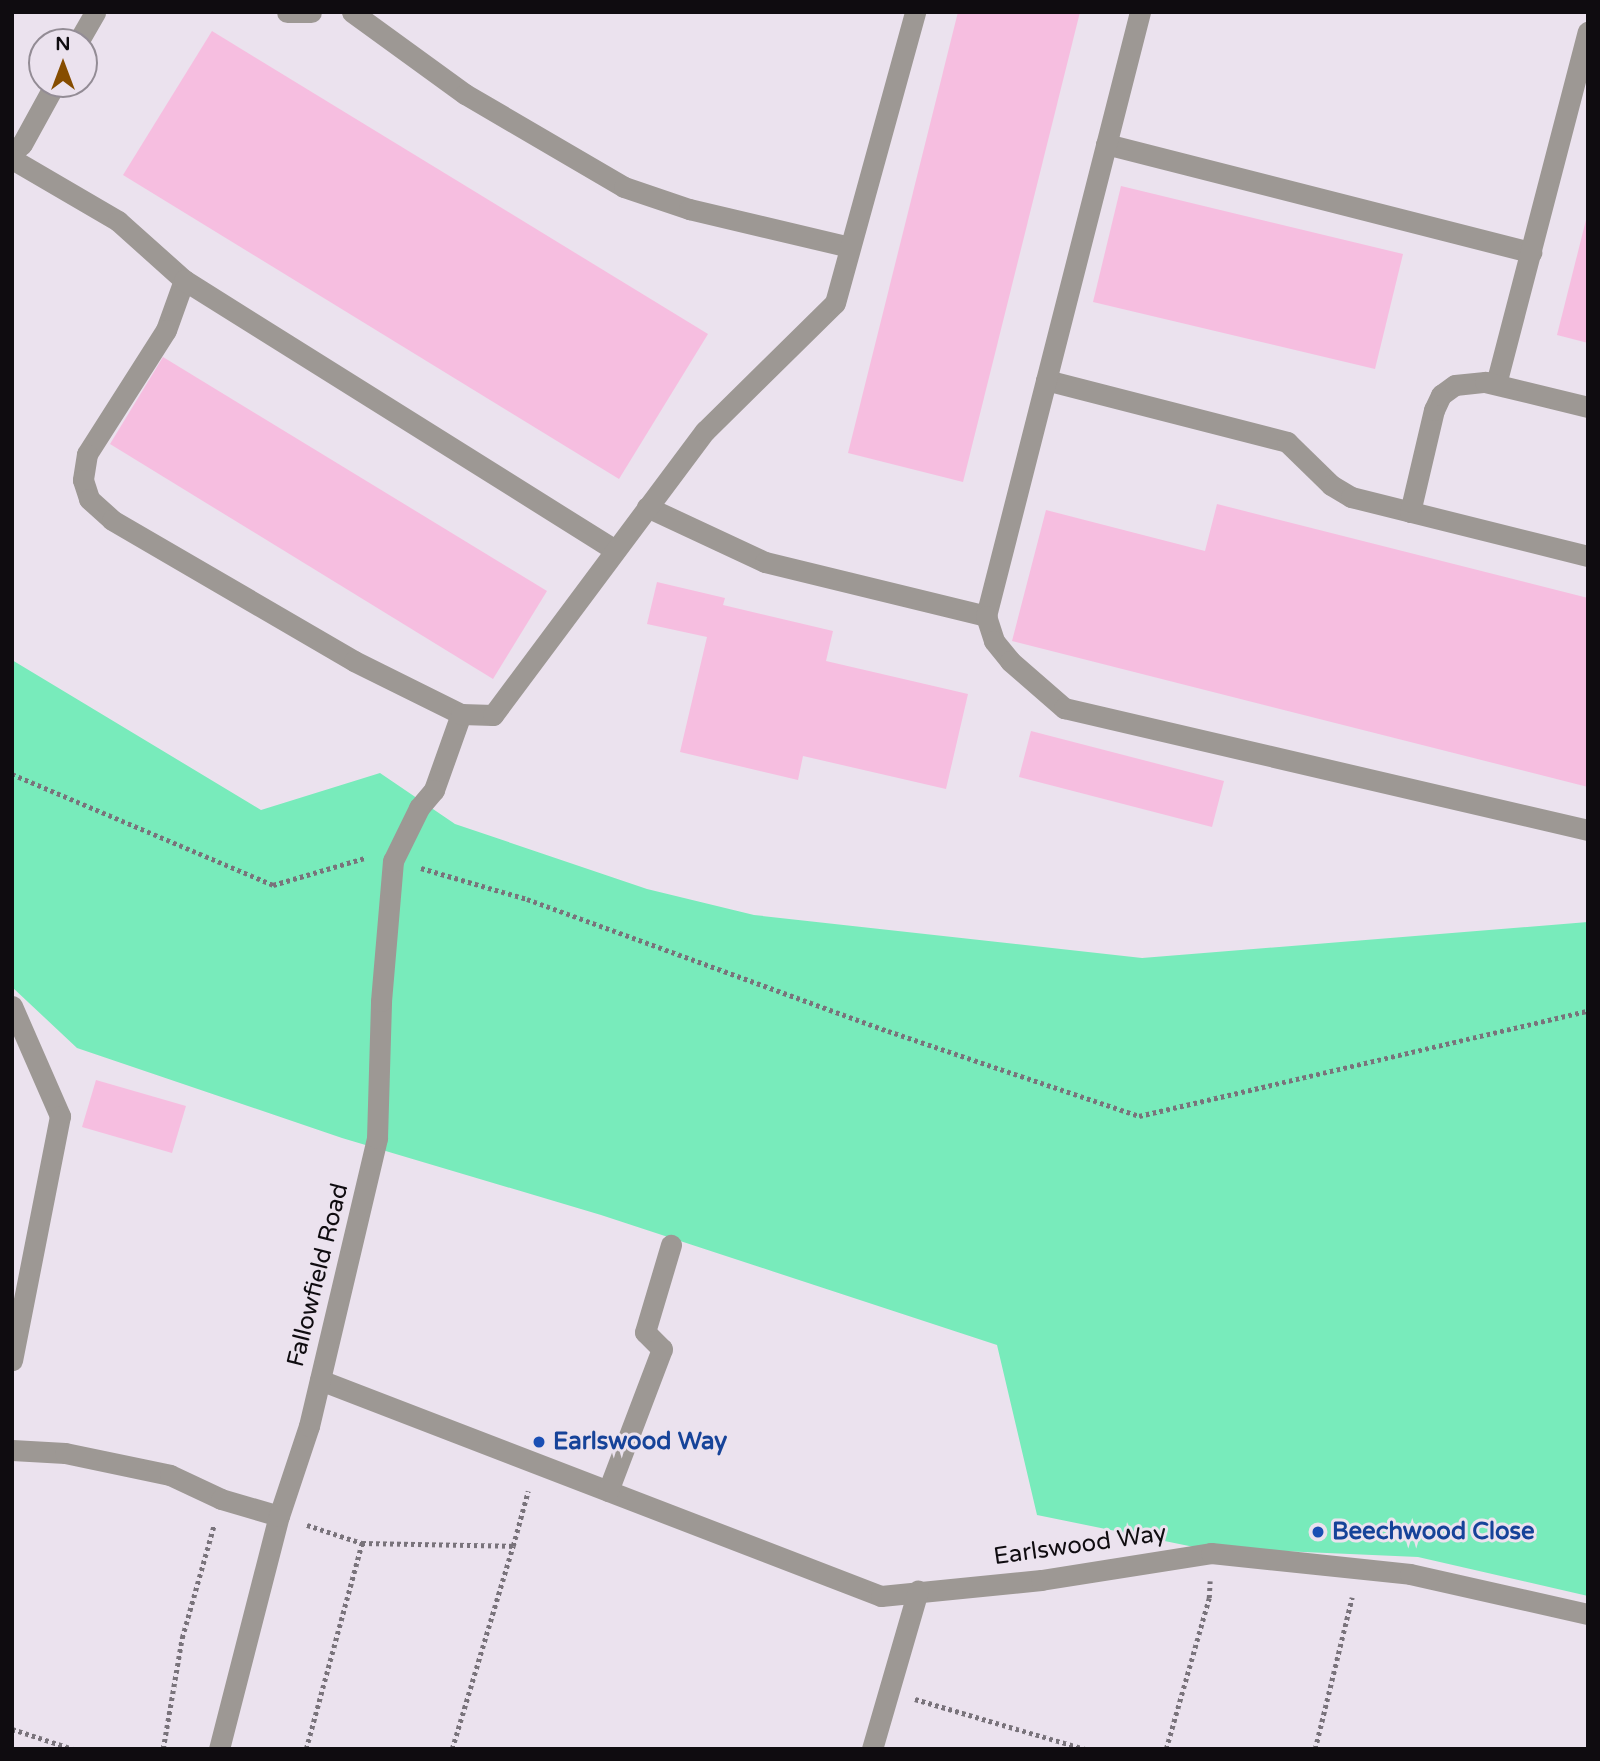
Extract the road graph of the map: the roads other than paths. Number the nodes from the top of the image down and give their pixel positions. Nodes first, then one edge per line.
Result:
1 (95, 12) edge
2 (287, 12) edge
3 (311, 12) edge
4 (352, 12) edge
5 (915, 12) edge
6 (1140, 12) edge
7 (86, 28) edge
8 (1588, 32) edge
9 (47, 98) edge
10 (1107, 144) junction
11 (12, 153) edge
12 (12, 159) edge
13 (850, 247) junction
14 (1531, 252) junction
15 (184, 280) junction
16 (1046, 380) junction
17 (1496, 384) junction
18 (1588, 407) edge
19 (647, 507) junction
20 (1410, 512) junction
21 (615, 550) junction
22 (1588, 556) edge
23 (986, 616) junction
24 (461, 713) junction
25 (1588, 830) edge
26 (12, 1006) edge
27 (671, 1245) dead end
28 (12, 1360) edge
29 (320, 1380) junction
30 (12, 1450) edge
31 (608, 1491) junction
32 (279, 1516) junction
33 (918, 1591) junction
34 (1588, 1614) edge
35 (219, 1749) edge
36 (872, 1749) edge

1 - 7 street
2 - 3 street
4 - 13 street
5 - 13 street
6 - 10 street
8 - 14 street
9 - 11 street
10 - 14 street
10 - 16 street
12 - 15 street
13 - 19 street
14 - 17 street
15 - 21 street
15 - 24 street
16 - 20 street
16 - 23 street
17 - 18 street
17 - 20 street
19 - 21 street
19 - 23 street
20 - 22 street
21 - 24 street
23 - 25 street
24 - 29 street, Fallowfield Road
26 - 28 street
27 - 31 street
29 - 31 street, Earlswood Way
29 - 32 street, Fallowfield Road
30 - 32 street
31 - 33 street, Earlswood Way
32 - 35 street, Fallowfield Road
33 - 34 street, Earlswood Way
33 - 36 street

